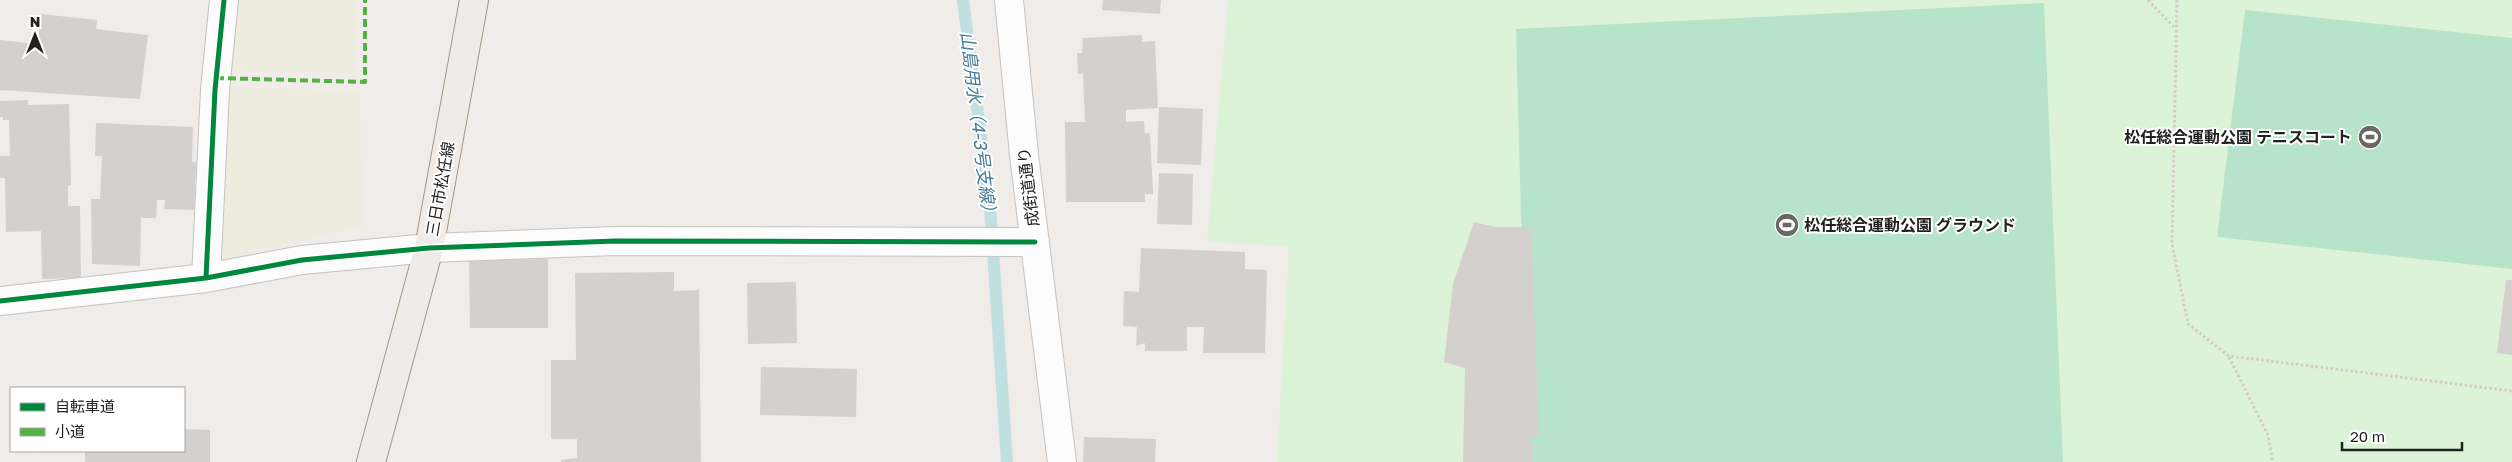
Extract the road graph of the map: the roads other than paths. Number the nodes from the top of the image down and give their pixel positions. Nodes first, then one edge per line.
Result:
1 (224, 0) edge
2 (474, 0) edge
3 (1009, 0) edge
4 (1035, 242) junction
5 (430, 248) junction
6 (206, 278) junction
7 (0, 301) edge
8 (371, 462) edge
9 (1062, 462) edge

1 - 6 street
2 - 5 main road, 三日市松任線
3 - 4 street, 成街道通り
4 - 5 street
4 - 9 street, 成街道通り
5 - 6 street
5 - 8 main road, 三日市松任線
6 - 7 street

